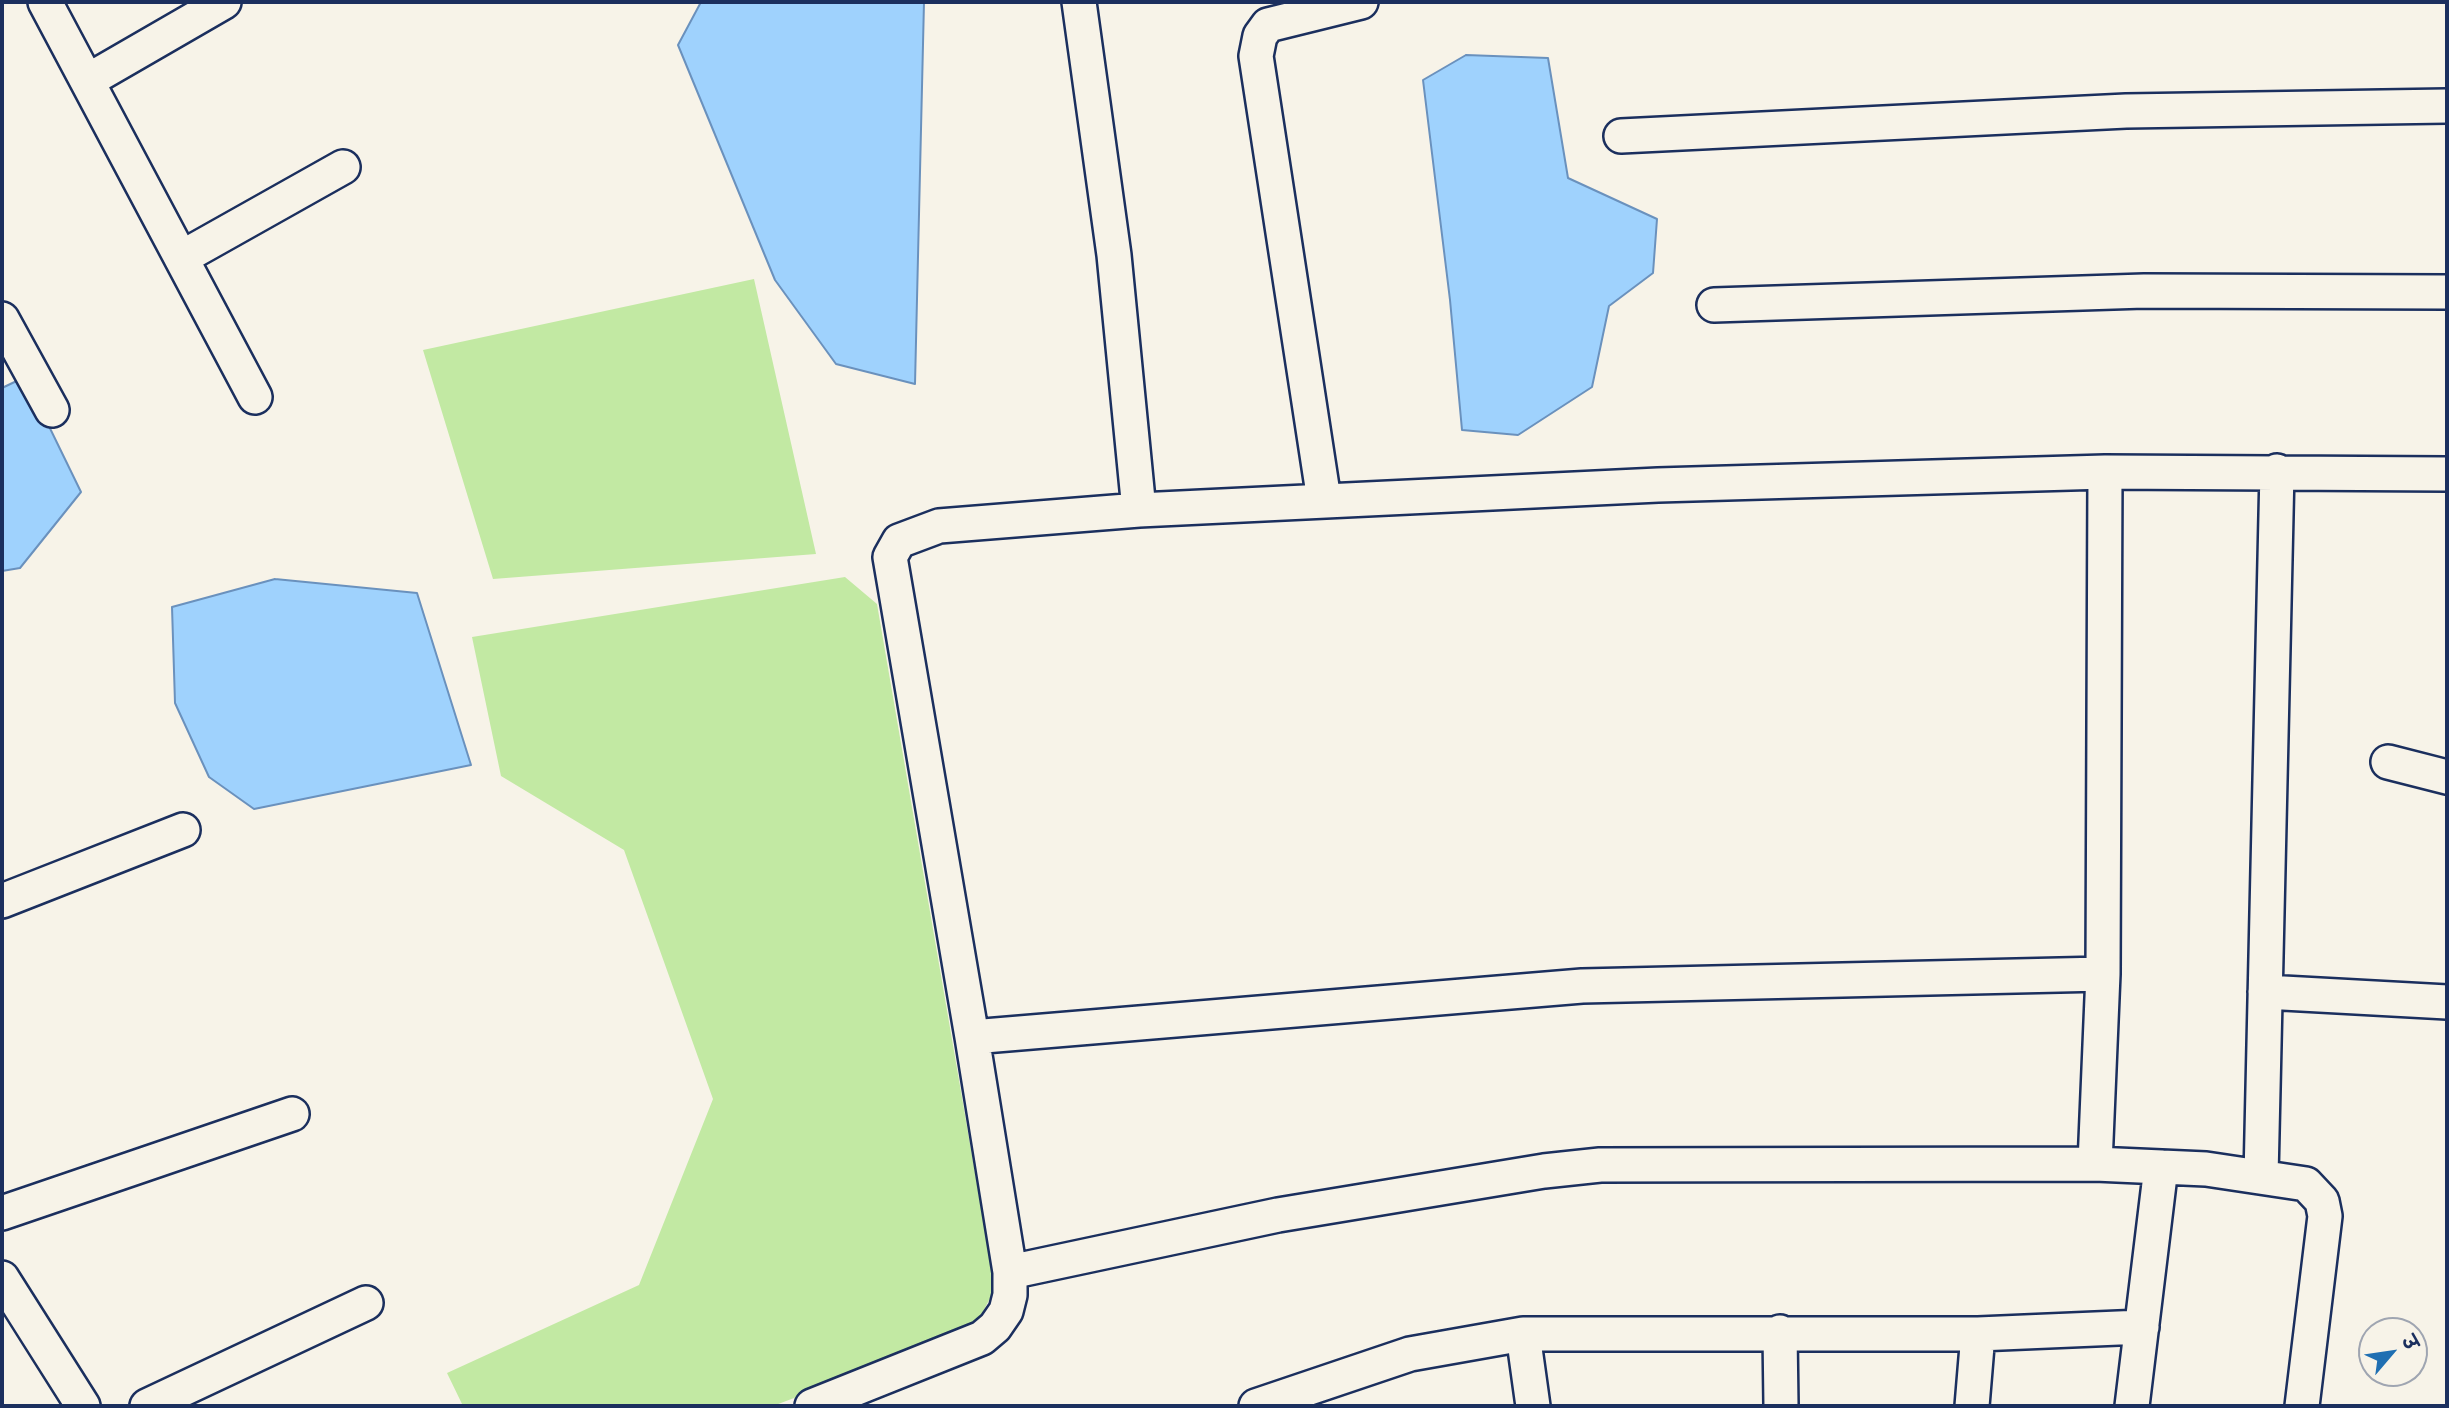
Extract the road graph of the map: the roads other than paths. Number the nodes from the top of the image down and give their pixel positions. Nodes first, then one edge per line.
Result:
1 (44, 2) edge
2 (224, 2) edge
3 (1079, 2) edge
4 (1361, 2) edge
5 (89, 80) junction
6 (2447, 106) edge
7 (1620, 136) dead end
8 (343, 167) dead end
9 (181, 258) junction
10 (2447, 292) edge
11 (1714, 305) dead end
12 (2, 319) edge
13 (255, 397) dead end
14 (52, 410) dead end
15 (2277, 471) junction
16 (2105, 472) junction
17 (2447, 474) edge
18 (1324, 500) junction
19 (1139, 510) junction
20 (2388, 762) dead end
21 (2447, 777) edge
22 (183, 830) dead end
23 (2, 901) edge
24 (2103, 974) junction
25 (2265, 992) junction
26 (2447, 1002) edge
27 (972, 1037) junction
28 (292, 1114) dead end
29 (2095, 1164) junction
30 (2161, 1167) junction
31 (2261, 1177) junction
32 (2, 1213) edge
33 (1010, 1272) junction
34 (2, 1278) edge
35 (366, 1303) dead end
36 (2142, 1327) junction
37 (1780, 1332) junction
38 (1523, 1334) junction
39 (1979, 1334) junction
40 (83, 1406) edge
41 (147, 1406) edge
42 (813, 1406) edge
43 (1256, 1406) edge
44 (1533, 1406) edge
45 (1781, 1406) edge
46 (1972, 1406) edge
47 (2133, 1406) edge
48 (2302, 1406) edge

1 - 5 street
2 - 5 street
3 - 19 street
4 - 18 street
5 - 9 street
6 - 7 street
8 - 9 street
9 - 13 street
10 - 11 street
12 - 14 street
15 - 16 street
15 - 17 street
15 - 25 street
16 - 18 street
16 - 24 street
18 - 19 street
19 - 27 street
20 - 21 street
22 - 23 street
24 - 27 street
24 - 29 street
25 - 26 street
25 - 31 street
27 - 33 street
28 - 32 street
29 - 30 street
29 - 33 street
30 - 31 street
30 - 36 street
31 - 48 street
33 - 42 street
34 - 40 street
35 - 41 street
36 - 39 street
36 - 47 street
37 - 38 street
37 - 39 street
37 - 45 street
38 - 43 street
38 - 44 street
39 - 46 street

